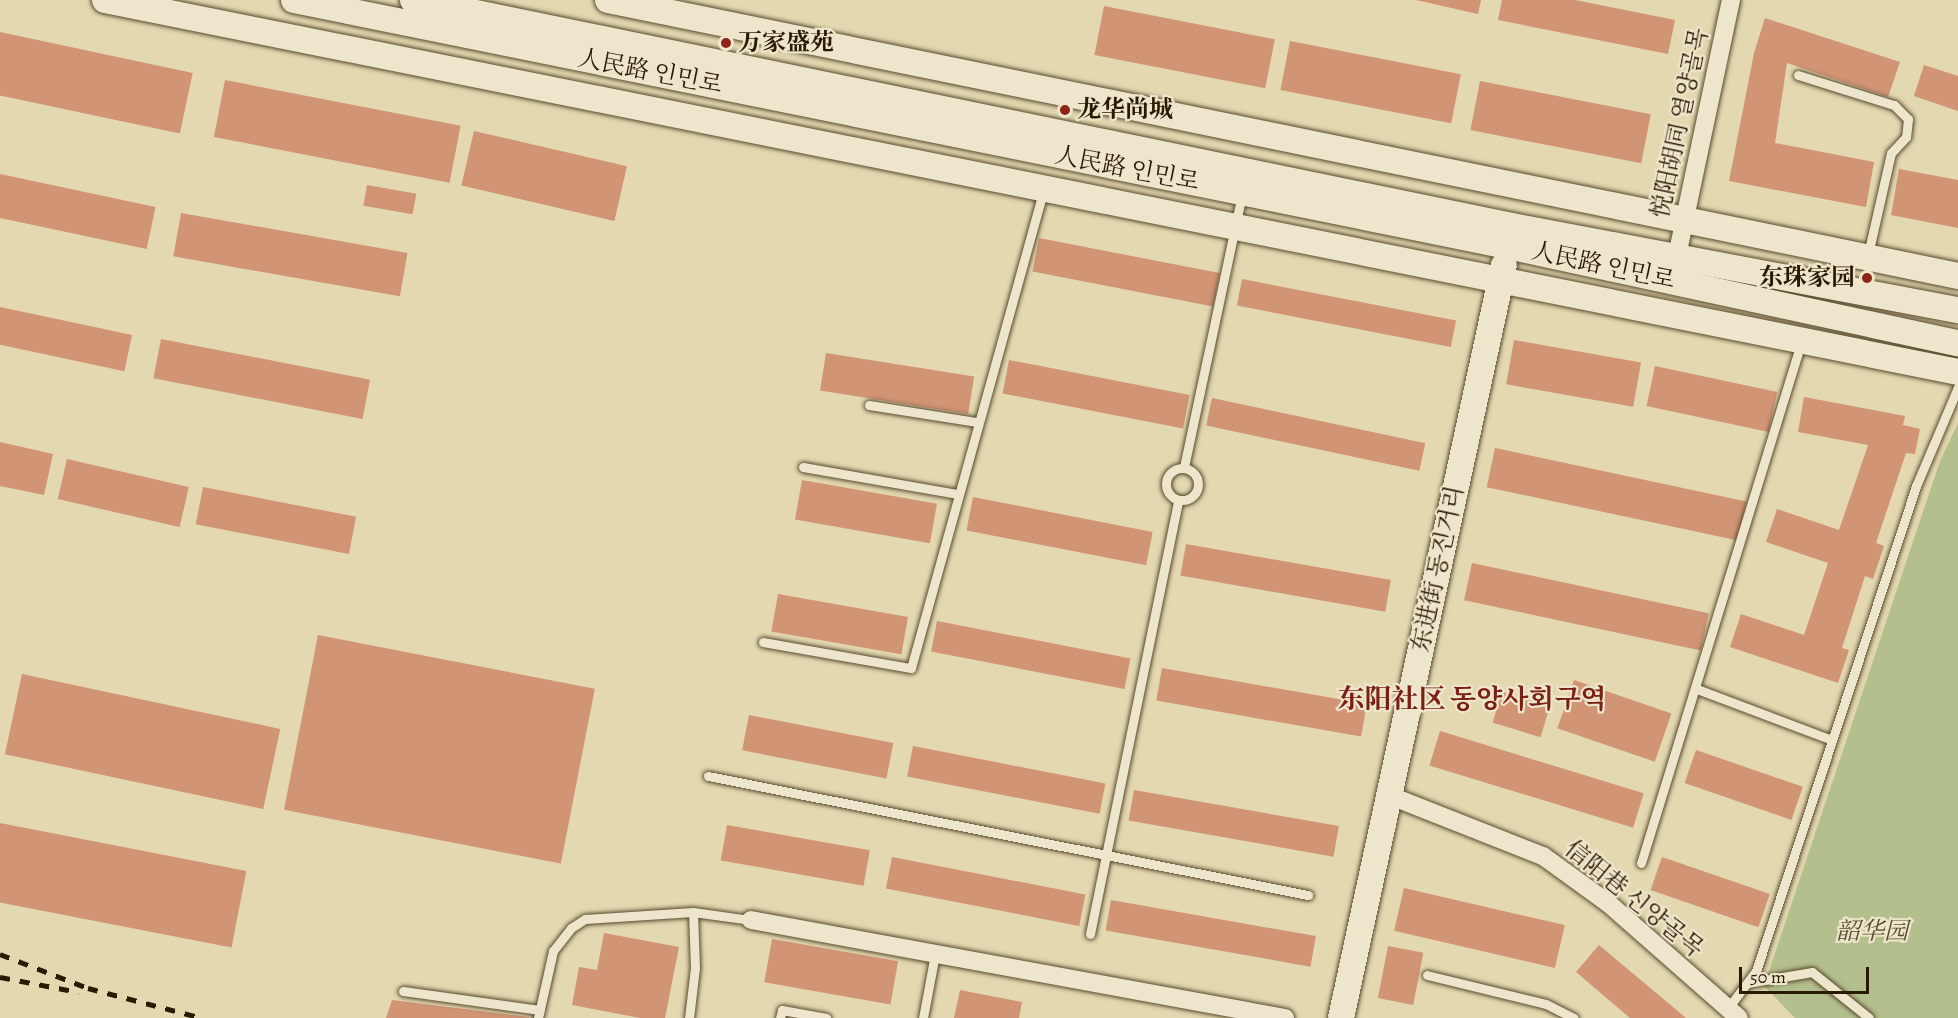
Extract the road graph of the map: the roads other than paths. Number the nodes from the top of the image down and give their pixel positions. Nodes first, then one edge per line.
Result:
1 (105, 0) edge
2 (294, 0) edge
3 (413, 0) edge
4 (608, 0) edge
5 (1731, 0) edge
6 (1797, 75) dead end
7 (1044, 188) junction
8 (1243, 192) junction
9 (1684, 217) junction
10 (1235, 227) junction
11 (1510, 236) junction
12 (1677, 256) junction
13 (1867, 257) junction
14 (1958, 276) edge
15 (1501, 280) junction
16 (1958, 310) edge
17 (1867, 322) junction
18 (1801, 341) junction
19 (1958, 343) edge
20 (1862, 353) junction
21 (1958, 372) edge
22 (1958, 387) edge
23 (869, 405) dead end
24 (976, 422) junction
25 (803, 467) dead end
26 (1184, 467) junction
27 (957, 494) junction
28 (1178, 500) junction
29 (763, 642) dead end
30 (1697, 689) junction
31 (1832, 740) junction
32 (708, 776) dead end
33 (1388, 795) junction
34 (1106, 855) junction
35 (1641, 863) dead end
36 (1308, 895) dead end
37 (693, 912) junction
38 (751, 920) joint
39 (1090, 934) dead end
40 (935, 954) junction
41 (1427, 975) dead end
42 (1747, 983) junction
43 (403, 991) dead end
44 (1230, 1013) edge
45 (1733, 1013) edge
46 (539, 1014) edge
47 (1564, 1014) edge
48 (689, 1018) edge
49 (780, 1018) edge
50 (826, 1018) edge
51 (923, 1018) edge
52 (1285, 1018) edge
53 (1341, 1018) edge
54 (1574, 1018) edge
55 (1869, 1018) edge

1 - 7 street
2 - 8 street, 人民路 인민로
3 - 11 street, 人民路 인민로
4 - 9 street
5 - 9 street, 悦阳胡同 열양골목
6 - 13 lane
7 - 10 street
7 - 24 lane
8 - 10 lane
8 - 11 street, 人民路 인민로
9 - 12 street, 悦阳胡同 열양골목
9 - 13 street
10 - 15 street
10 - 26 lane
11 - 12 street, 人民路 인민로
11 - 15 street, 东进街 동진거리
11 - 17 street, 人民路 인민로
12 - 16 street, 人民路 인민로
13 - 14 street
15 - 18 street
15 - 33 street, 东进街 동진거리
17 - 19 street, 人民路 인민로
17 - 20 street
18 - 20 street
18 - 30 lane
20 - 21 street
22 - 31 lane
23 - 24 lane
24 - 27 lane
25 - 27 lane
26 - 28 lane
26 - 28 lane
27 - 29 lane
28 - 34 lane
30 - 31 lane
30 - 35 lane
31 - 42 lane
32 - 34 lane
33 - 45 street, 信阳巷 신양골목
33 - 53 street, 东进街 동진거리
34 - 36 lane
34 - 39 lane
37 - 38 lane
37 - 46 lane
37 - 48 lane
38 - 40 street
40 - 44 street
40 - 51 lane
41 - 47 lane
42 - 45 lane
42 - 55 lane
43 - 46 lane
44 - 52 street
47 - 54 lane
49 - 50 lane

